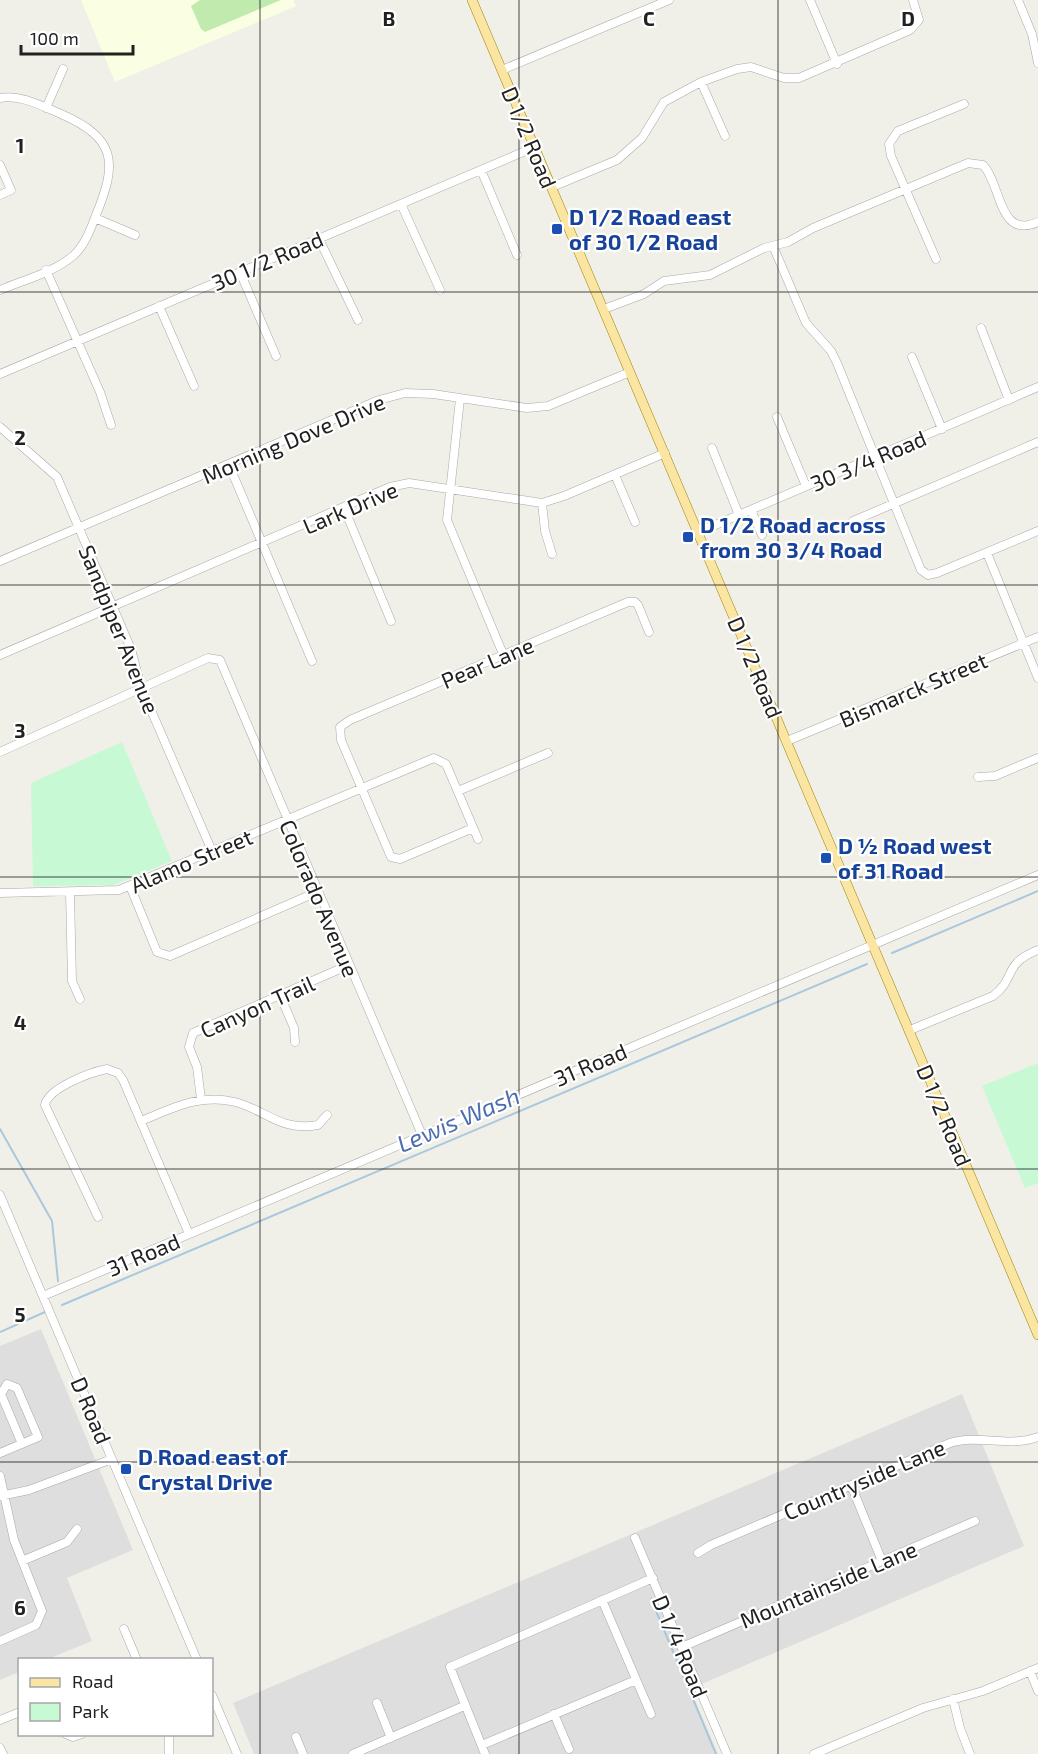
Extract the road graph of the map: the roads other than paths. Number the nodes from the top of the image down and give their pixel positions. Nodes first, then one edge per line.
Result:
1 (472, 0) edge
2 (669, 0) edge
3 (810, 0) edge
4 (913, 0) edge
5 (1018, 0) edge
6 (1038, 63) edge
7 (837, 64) junction
8 (63, 69) dead end
9 (502, 70) junction
10 (701, 82) junction
11 (0, 98) edge
12 (964, 104) dead end
13 (46, 108) junction
14 (725, 136) dead end
15 (535, 147) junction
16 (0, 165) edge
17 (482, 170) junction
18 (552, 187) junction
19 (905, 190) junction
20 (0, 195) edge
21 (401, 204) junction
22 (95, 218) junction
23 (1038, 222) edge
24 (135, 235) dead end
25 (319, 238) junction
26 (773, 246) junction
27 (517, 255) dead end
28 (936, 259) dead end
29 (46, 270) junction
30 (240, 272) junction
31 (0, 290) edge
32 (440, 290) dead end
33 (159, 306) junction
34 (603, 309) junction
35 (358, 320) dead end
36 (981, 328) dead end
37 (78, 340) junction
38 (276, 356) dead end
39 (912, 357) dead end
40 (630, 372) junction
41 (0, 374) edge
42 (194, 386) dead end
43 (1038, 387) edge
44 (460, 399) junction
45 (1009, 400) junction
46 (777, 417) dead end
47 (111, 425) dead end
48 (0, 427) edge
49 (942, 429) junction
50 (1038, 442) edge
51 (712, 448) dead end
52 (665, 453) junction
53 (874, 457) junction
54 (229, 465) junction
55 (615, 475) junction
56 (806, 486) junction
57 (449, 488) junction
58 (542, 503) junction
59 (894, 503) junction
60 (344, 508) junction
61 (751, 510) junction
62 (739, 515) junction
63 (853, 521) dead end
64 (635, 522) dead end
65 (79, 527) junction
66 (1038, 531) edge
67 (699, 532) junction
68 (762, 535) dead end
69 (263, 544) junction
70 (987, 553) junction
71 (552, 555) dead end
72 (0, 561) edge
73 (112, 608) junction
74 (391, 621) dead end
75 (649, 632) dead end
76 (1038, 637) edge
77 (1024, 643) junction
78 (503, 654) junction
79 (0, 655) edge
80 (312, 661) dead end
81 (1038, 678) edge
82 (141, 687) junction
83 (787, 741) junction
84 (0, 752) edge
85 (548, 753) dead end
86 (1038, 758) edge
87 (978, 777) dead end
88 (361, 788) junction
89 (458, 791) junction
90 (286, 820) junction
91 (473, 828) junction
92 (478, 839) dead end
93 (212, 851) junction
94 (1038, 875) edge
95 (130, 886) junction
96 (70, 892) junction
97 (317, 892) junction
98 (0, 893) edge
99 (873, 945) junction
100 (1038, 950) edge
101 (349, 965) junction
102 (280, 995) junction
103 (81, 999) dead end
104 (910, 1030) junction
105 (295, 1042) dead end
106 (201, 1099) junction
107 (327, 1115) dead end
108 (141, 1122) junction
109 (422, 1134) junction
110 (0, 1195) edge
111 (98, 1217) dead end
112 (189, 1234) junction
113 (43, 1296) junction
114 (1038, 1335) edge
115 (1038, 1437) edge
116 (22, 1444) junction
117 (0, 1453) edge
118 (112, 1459) junction
119 (0, 1476) edge
120 (851, 1485) junction
121 (2, 1496) edge
122 (975, 1521) dead end
123 (77, 1530) dead end
124 (635, 1538) dead end
125 (698, 1553) dead end
126 (22, 1561) junction
127 (882, 1561) junction
128 (652, 1578) junction
129 (602, 1600) junction
130 (124, 1629) dead end
131 (0, 1641) edge
132 (682, 1647) junction
133 (138, 1658) edge
134 (197, 1658) edge
135 (1034, 1670) edge
136 (636, 1680) junction
137 (1038, 1691) edge
138 (953, 1699) junction
139 (377, 1703) dead end
140 (213, 1704) edge
141 (464, 1706) junction
142 (18, 1713) edge
143 (554, 1714) junction
144 (651, 1714) dead end
145 (0, 1720) edge
146 (169, 1736) edge
147 (296, 1737) dead end
148 (391, 1738) junction
149 (482, 1745) junction
150 (0, 1748) edge
151 (569, 1749) dead end
152 (3, 1754) edge
153 (169, 1754) edge
154 (237, 1754) edge
155 (303, 1754) edge
156 (353, 1754) edge
157 (485, 1754) edge
158 (727, 1754) edge
159 (814, 1754) edge
160 (970, 1754) edge

1 - 9 main road, D 1/2 Road
2 - 9 street
3 - 7 street
4 - 7 street
5 - 6 street
7 - 10 street
8 - 13 street
9 - 15 main road, D 1/2 Road
10 - 14 street
10 - 18 street
11 - 13 street
12 - 19 street
13 - 22 street
15 - 17 street, 30 1/2 Road
15 - 18 main road, D 1/2 Road
16 - 20 street
17 - 21 street, 30 1/2 Road
17 - 27 street
18 - 34 main road, D 1/2 Road
19 - 23 street
19 - 26 street
19 - 28 street
21 - 25 street, 30 1/2 Road
21 - 32 street
22 - 24 street
22 - 29 street
25 - 30 street, 30 1/2 Road
25 - 35 street
26 - 34 street
26 - 53 street
29 - 31 street
29 - 37 street
30 - 33 street, 30 1/2 Road
30 - 38 street
33 - 37 street, 30 1/2 Road
33 - 42 street
34 - 40 main road, D 1/2 Road
36 - 45 street
37 - 41 street, 30 1/2 Road
37 - 47 street
39 - 49 street
40 - 44 street, Morning Dove Drive
40 - 52 main road, D 1/2 Road
43 - 45 street, 30 3/4 Road
44 - 54 street, Morning Dove Drive
44 - 57 street
45 - 49 street, 30 3/4 Road
46 - 56 street
48 - 65 street, Sandpiper Avenue
49 - 53 street, 30 3/4 Road
50 - 59 street
51 - 62 street
52 - 55 street, Lark Drive
52 - 67 main road, D 1/2 Road
53 - 56 street, 30 3/4 Road
53 - 59 street
54 - 65 street, Morning Dove Drive
54 - 69 street
55 - 58 street, Lark Drive
55 - 64 street
56 - 61 street, 30 3/4 Road
57 - 58 street, Lark Drive
57 - 60 street, Lark Drive
57 - 78 street
58 - 71 street
59 - 63 street
59 - 70 street
60 - 69 street, Lark Drive
60 - 74 street
61 - 62 street, 30 3/4 Road
61 - 68 street
62 - 67 street, 30 3/4 Road
65 - 72 street, Morning Dove Drive
65 - 73 street, Sandpiper Avenue
66 - 70 street
67 - 83 main road, D 1/2 Road
69 - 73 street, Lark Drive
69 - 80 street
70 - 77 street
73 - 79 street, Lark Drive
73 - 82 street, Sandpiper Avenue
75 - 78 street, Pear Lane
76 - 77 street, Bismarck Street
77 - 81 street
77 - 83 street, Bismarck Street
78 - 88 street, Pear Lane
82 - 84 street
82 - 90 street, Colorado Avenue
82 - 93 street, Sandpiper Avenue
83 - 99 main road, D 1/2 Road
85 - 89 street
86 - 87 street
88 - 89 street, Alamo Street
88 - 90 street, Alamo Street
88 - 91 street
89 - 91 street
90 - 93 street, Alamo Street
90 - 97 street, Colorado Avenue
91 - 92 street
93 - 95 street, Alamo Street
94 - 99 street, 31 Road
95 - 96 street, Alamo Street
95 - 97 street
96 - 98 street, Alamo Street
96 - 103 street
97 - 101 street, Colorado Avenue
99 - 104 main road, D 1/2 Road
99 - 109 street, 31 Road
100 - 104 street
101 - 102 street, Canyon Trail
101 - 109 street, Colorado Avenue
102 - 105 street
102 - 106 street, Canyon Trail
104 - 114 main road, D 1/2 Road
106 - 107 street
106 - 108 street
108 - 111 street
108 - 112 street
109 - 112 street, 31 Road
110 - 113 street, D Road
112 - 113 street, 31 Road
113 - 118 street, D Road
115 - 120 street, Countryside Lane
116 - 116 street
116 - 117 street
118 - 121 street
118 - 134 street, D Road
119 - 121 street
120 - 125 street, Countryside Lane
120 - 127 street
121 - 126 street
122 - 127 street, Mountainside Lane
123 - 126 street
124 - 128 street, D 1/4 Road
126 - 131 street
127 - 132 street, Mountainside Lane
128 - 129 street
128 - 132 street, D 1/4 Road
129 - 136 street
129 - 141 street
130 - 133 street
132 - 158 street, D 1/4 Road
135 - 137 street
135 - 138 street
136 - 143 street
136 - 144 street
138 - 159 street
138 - 160 street
139 - 148 street
140 - 154 street
141 - 148 street
141 - 149 street
142 - 145 street
143 - 149 street
143 - 151 street
146 - 153 street
147 - 155 street
148 - 156 street
149 - 157 street
150 - 152 street

